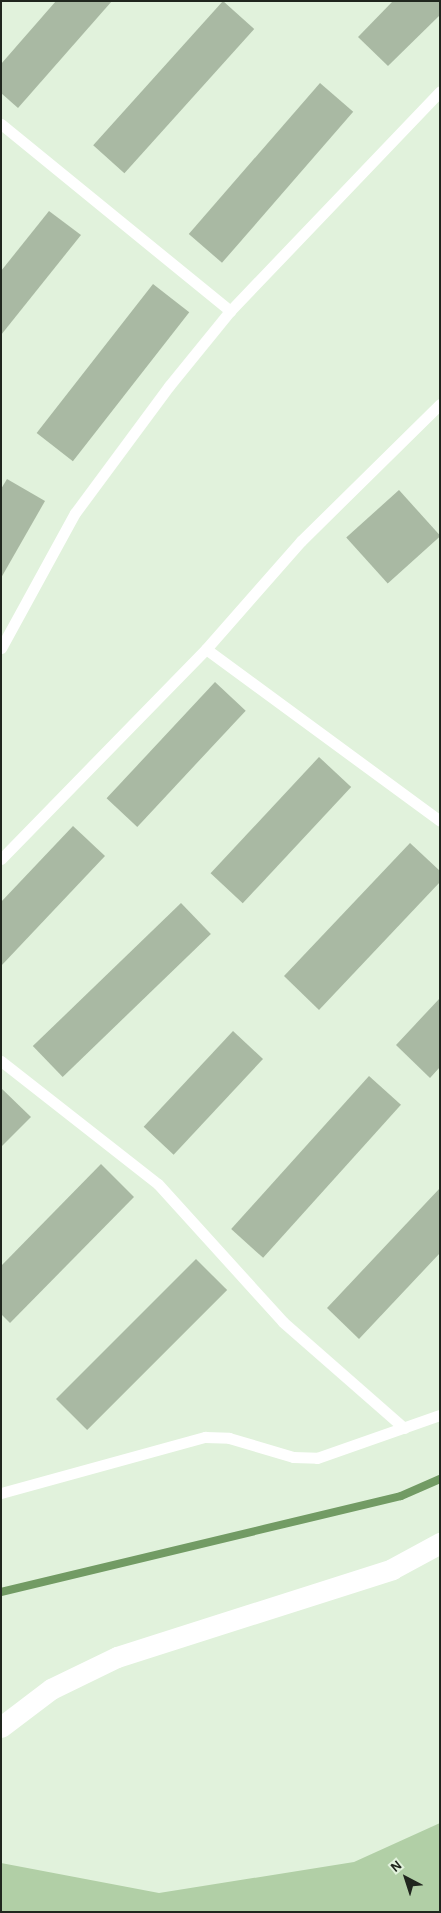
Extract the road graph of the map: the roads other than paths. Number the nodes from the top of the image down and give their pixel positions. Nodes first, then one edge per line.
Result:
1 (440, 91) edge
2 (1, 124) edge
3 (230, 311) junction
4 (440, 404) edge
5 (1, 648) edge
6 (206, 649) junction
7 (440, 821) edge
8 (1, 859) edge
9 (1, 1061) edge
10 (440, 1415) edge
11 (404, 1428) junction
12 (1, 1493) edge
13 (440, 1543) edge
14 (1, 1727) edge

1 - 3 lane
2 - 3 lane
3 - 5 lane
4 - 6 lane
6 - 7 lane
6 - 8 lane
9 - 11 lane
10 - 11 lane
11 - 12 lane
13 - 14 street

